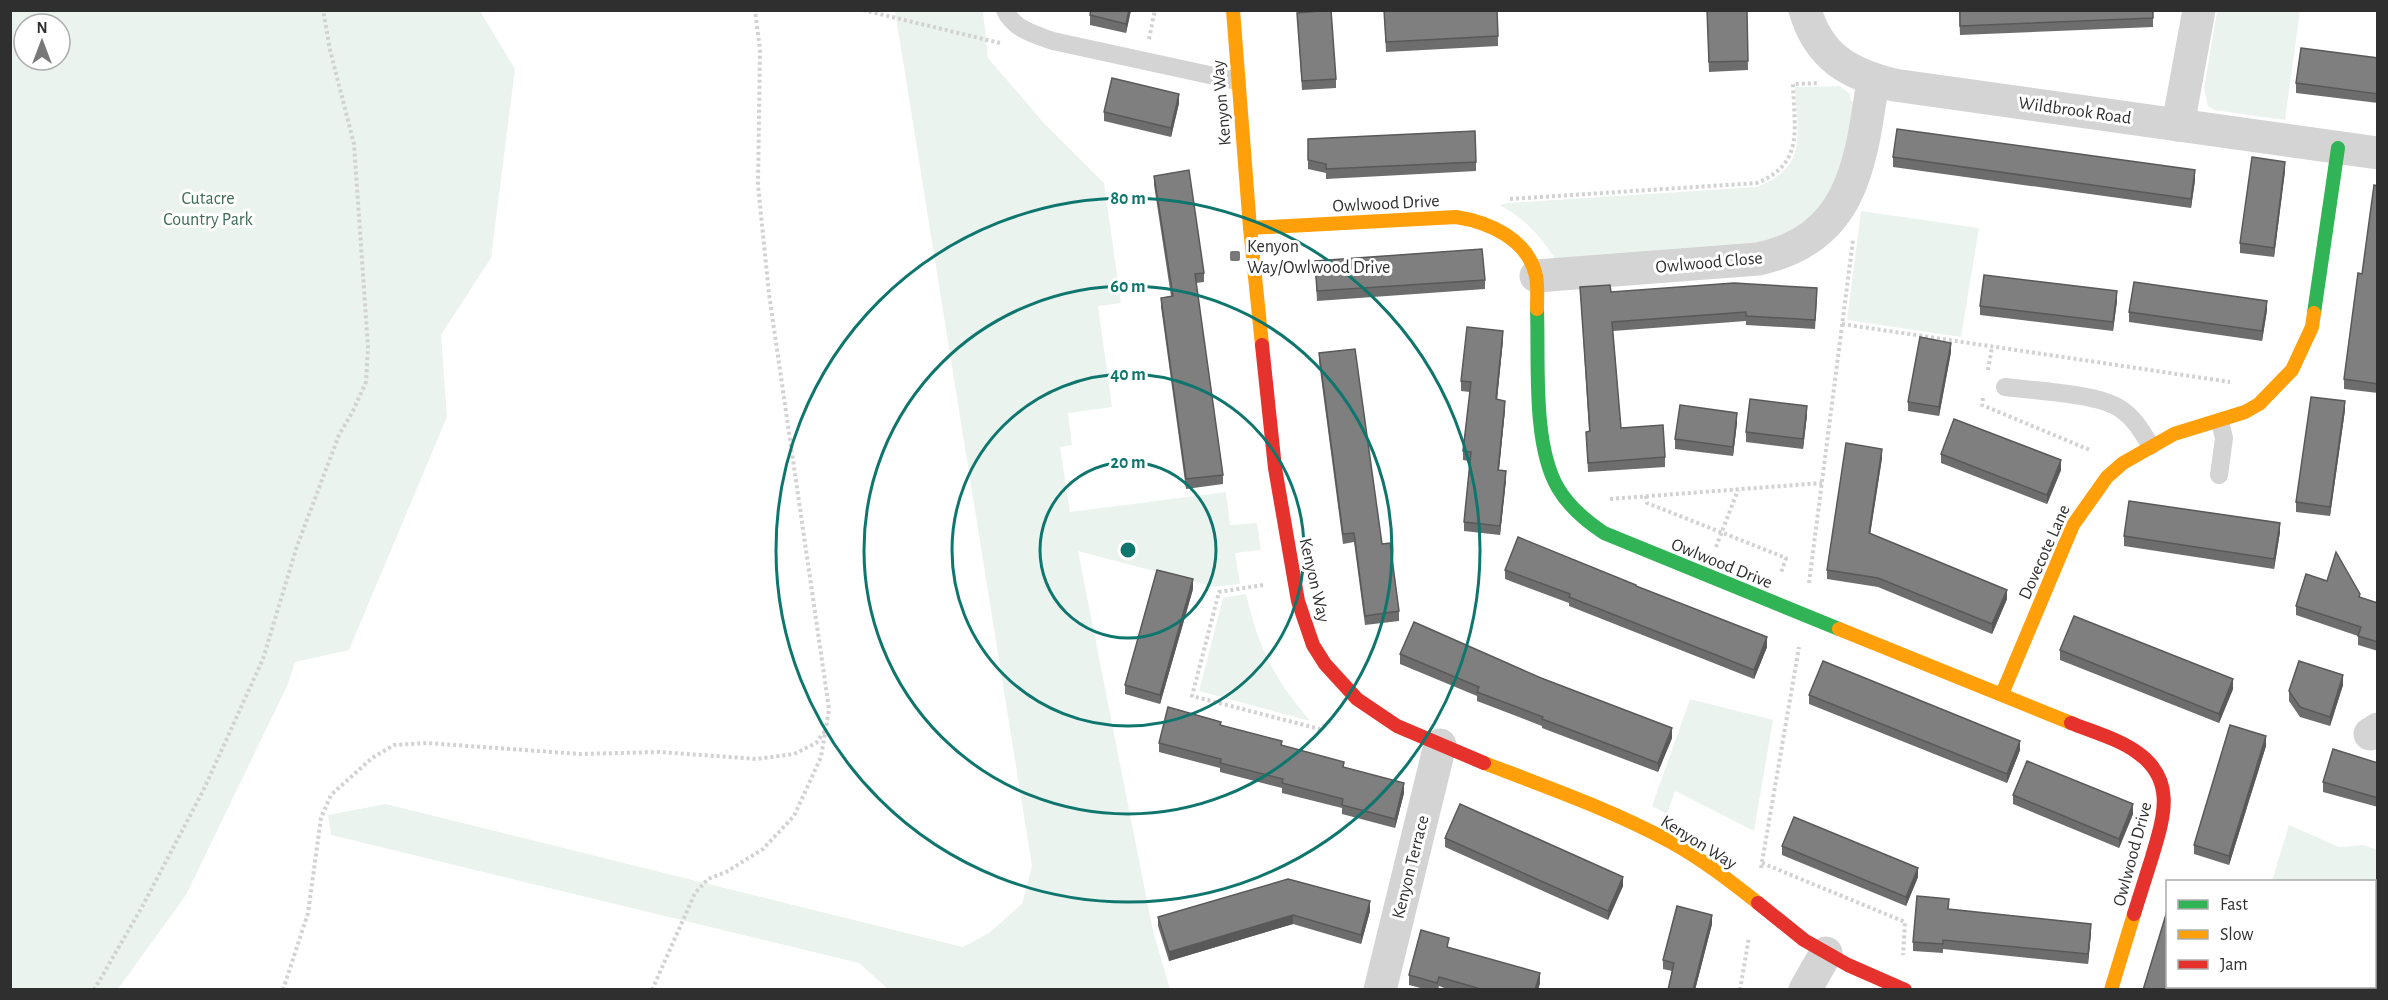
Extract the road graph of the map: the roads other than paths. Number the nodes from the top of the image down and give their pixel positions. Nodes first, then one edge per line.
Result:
1 (1005, 10) edge
2 (1233, 10) edge
3 (1805, 10) edge
4 (2199, 10) edge
5 (1862, 75) junction
6 (1237, 81) junction
7 (2178, 125) junction
8 (2338, 148) junction
9 (2378, 153) edge
10 (1250, 228) junction
11 (1536, 276) junction
12 (2005, 387) dead end
13 (2220, 422) junction
14 (2151, 446) junction
15 (2218, 475) dead end
16 (2002, 694) junction
17 (1440, 746) junction
18 (1826, 953) junction
19 (1902, 989) edge
20 (1380, 990) edge
21 (1805, 990) edge
22 (2111, 990) edge

1 - 6 lane
2 - 6 street, Kenyon Way
3 - 5 street
4 - 7 street
5 - 7 street, Wildbrook Road
5 - 11 street, Owlwood Close
6 - 10 street, Kenyon Way
7 - 8 street, Wildbrook Road
8 - 9 street, Wildbrook Road
8 - 13 street, Dovecote Lane
10 - 11 street, Owlwood Drive
10 - 17 street, Kenyon Way
11 - 16 street, Owlwood Drive
12 - 14 lane
13 - 14 street, Dovecote Lane
13 - 15 lane
14 - 16 street, Dovecote Lane
16 - 22 street, Owlwood Drive
17 - 18 street, Kenyon Way
17 - 20 street, Kenyon Terrace
18 - 19 street, Kenyon Way
18 - 21 street

